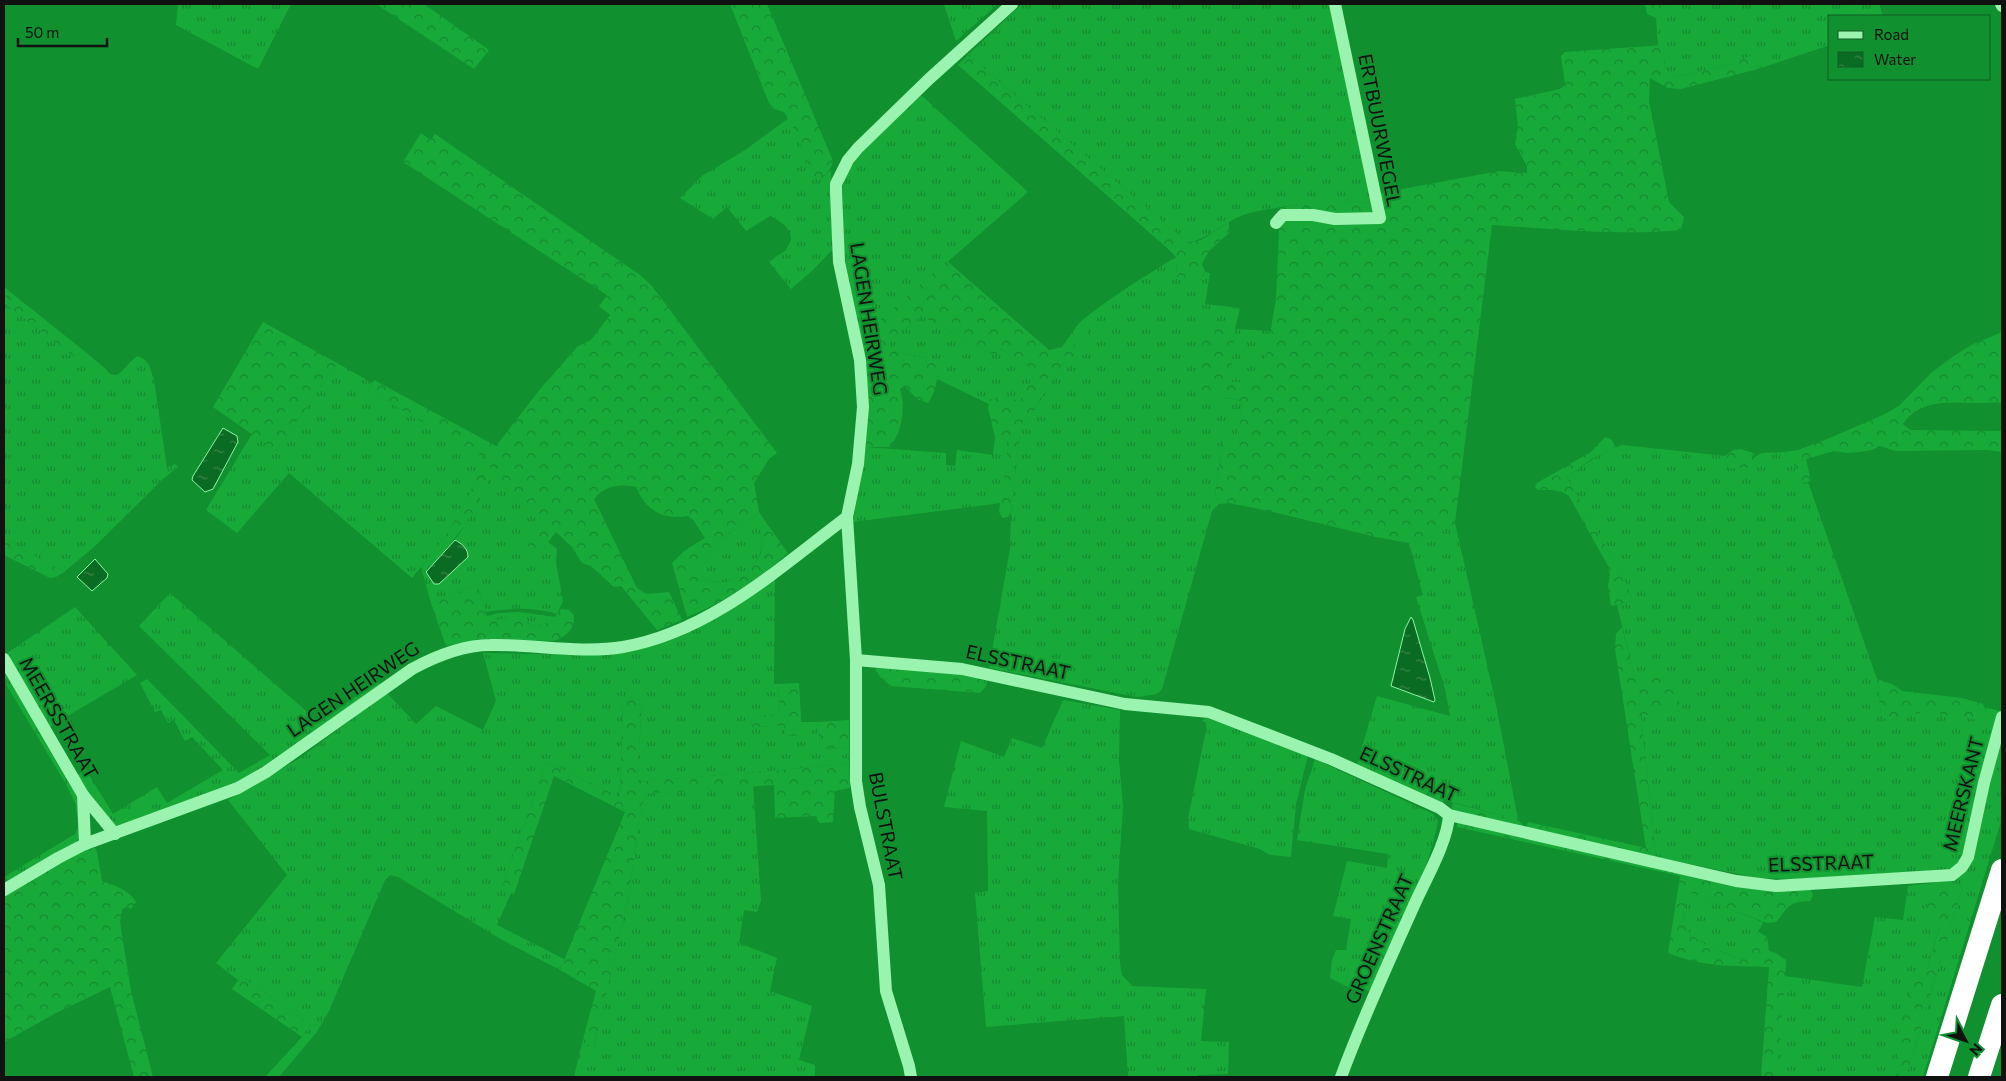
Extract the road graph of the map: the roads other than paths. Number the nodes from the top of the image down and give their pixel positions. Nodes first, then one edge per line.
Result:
1 (1012, 4) edge
2 (1335, 4) edge
3 (1276, 222) dead end
4 (847, 517) junction
5 (4, 659) edge
6 (856, 660) junction
7 (2002, 717) edge
8 (83, 795) junction
9 (1449, 815) junction
10 (115, 834) junction
11 (85, 844) junction
12 (2002, 870) edge
13 (1952, 875) joint
14 (4, 890) edge
15 (2002, 1005) edge
16 (911, 1077) edge
17 (1340, 1077) edge
18 (1937, 1077) edge
19 (1979, 1077) edge

1 - 4 street, LAGEN HEIRWEG
2 - 3 street, ERTBUURWEGEL
4 - 6 street, BULSTRAAT
4 - 10 street, LAGEN HEIRWEG
5 - 8 street, MEERSSTRAAT
6 - 9 street, ELSSTRAAT
6 - 16 street, BULSTRAAT
7 - 13 street, MEERSKANT
8 - 10 street, MEERSSTRAAT
8 - 11 street, MEERSSTRAAT
9 - 13 street, ELSSTRAAT
9 - 17 street, GROENSTRAAT
10 - 11 street, LAGEN HEIRWEG
11 - 14 street, LAGEN HEIRWEG
12 - 18 highway
15 - 19 highway

